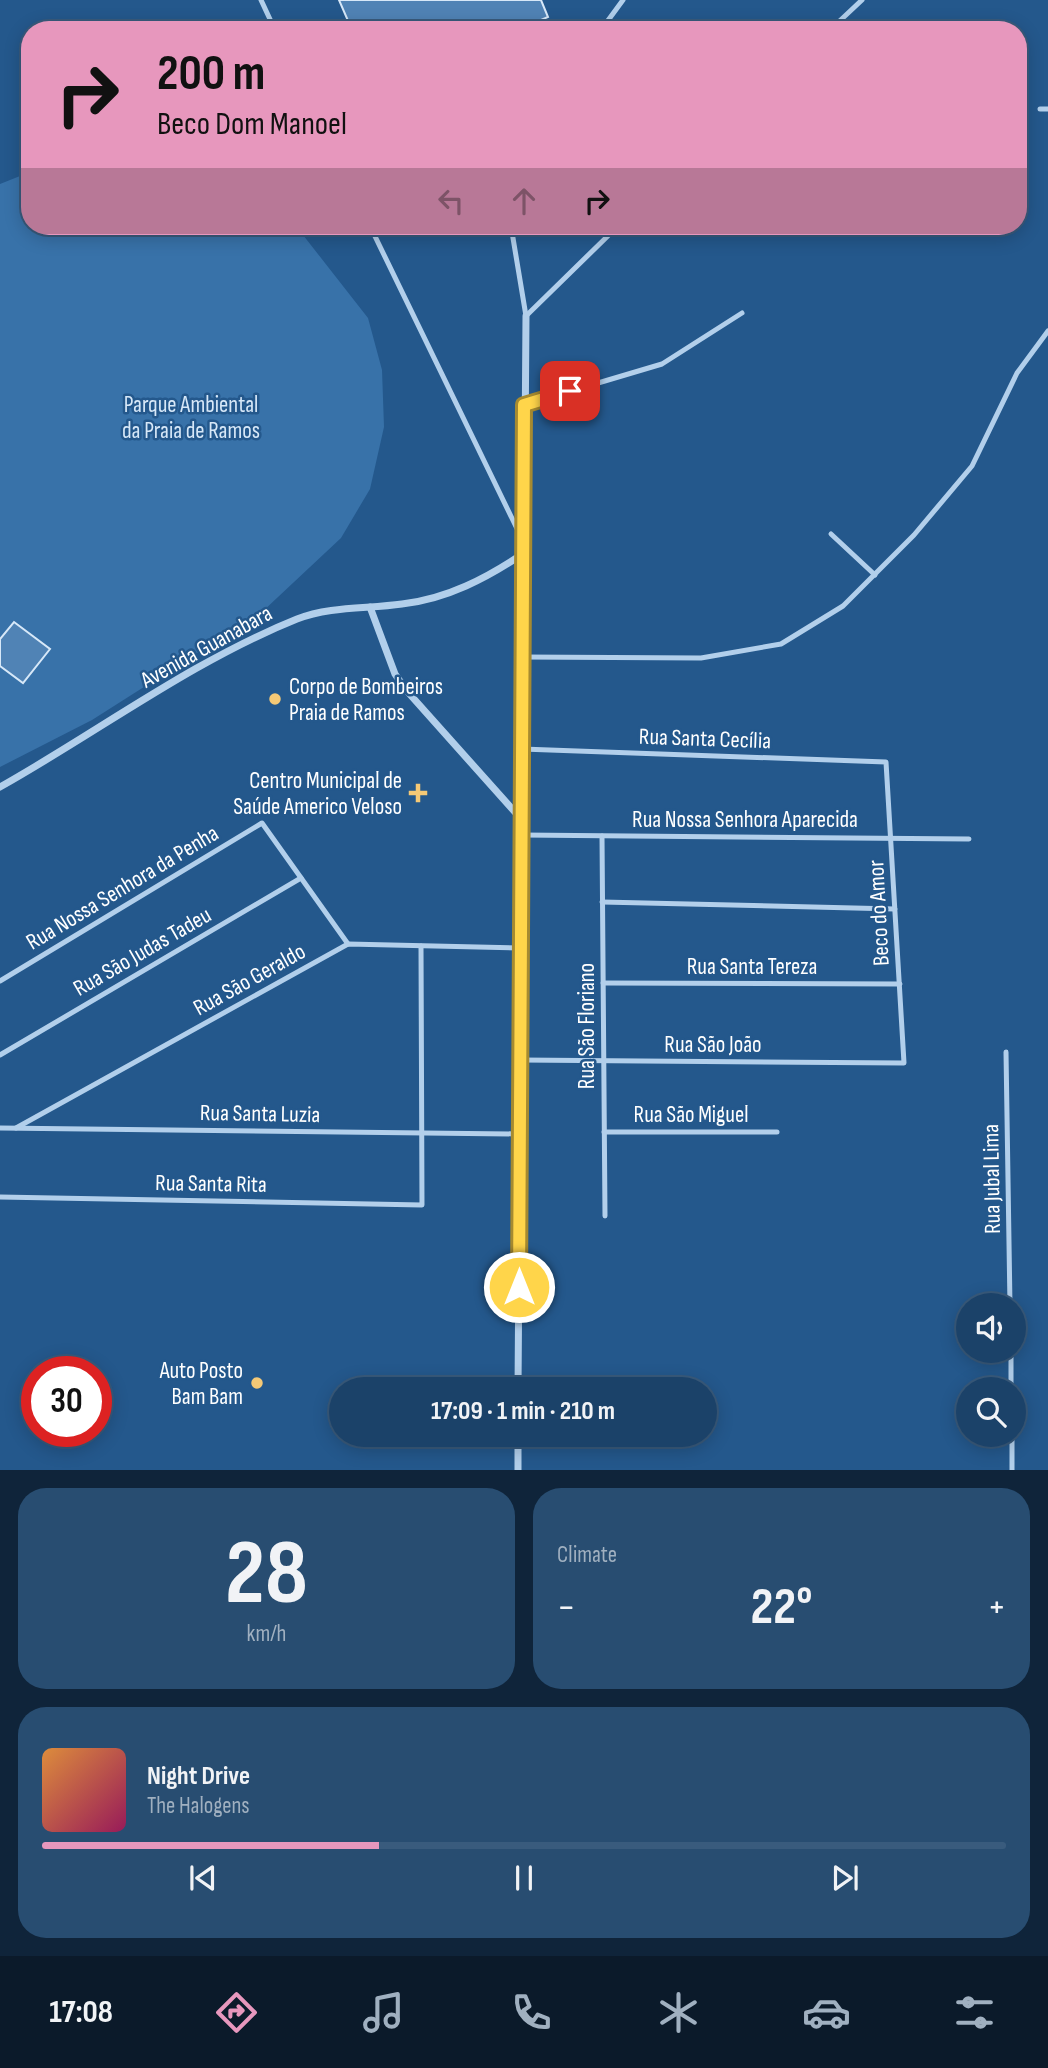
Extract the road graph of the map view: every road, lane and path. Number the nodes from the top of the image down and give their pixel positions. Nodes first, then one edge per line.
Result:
1 (261, 0) edge
2 (623, 0) edge
3 (862, 0) edge
4 (271, 21) edge
5 (608, 21) edge
6 (840, 21) edge
7 (1040, 108) dead end
8 (1048, 109) edge
9 (374, 235) edge
10 (512, 235) edge
11 (609, 235) edge
12 (742, 313) dead end
13 (526, 316) junction
14 (1048, 331) edge
15 (524, 405) junction
16 (831, 534) dead end
17 (524, 548) junction
18 (875, 575) junction
19 (370, 607) junction
20 (523, 657) junction
21 (522, 749) junction
22 (886, 762) joint
23 (0, 787) edge
24 (522, 820) junction
25 (522, 835) junction
26 (602, 836) junction
27 (891, 838) junction
28 (969, 839) dead end
29 (301, 878) junction
30 (602, 902) junction
31 (895, 909) junction
32 (348, 944) junction
33 (422, 946) junction
34 (521, 948) junction
35 (0, 981) edge
36 (603, 983) junction
37 (900, 984) junction
38 (1006, 1052) dead end
39 (0, 1055) edge
40 (521, 1060) junction
41 (604, 1060) junction
42 (904, 1063) joint
43 (0, 1128) edge
44 (16, 1128) junction
45 (604, 1132) junction
46 (777, 1132) dead end
47 (422, 1133) junction
48 (520, 1134) junction
49 (0, 1197) edge
50 (605, 1216) dead end
51 (1010, 1293) edge
52 (518, 1377) edge
53 (518, 1447) edge
54 (1012, 1447) edge
55 (518, 1469) edge
56 (1013, 1469) edge

1 - 4 lane
2 - 5 lane
3 - 6 lane
7 - 8 lane
9 - 17 lane
10 - 13 lane
11 - 13 lane
12 - 15 lane
13 - 15 street
14 - 18 lane
15 - 17 street
16 - 18 lane
17 - 19 street, Avenida Guanabara
17 - 20 street
18 - 20 lane
19 - 23 street, Avenida Guanabara
19 - 24 street
20 - 21 street
21 - 22 lane, Rua Santa Cecília
21 - 24 street
22 - 27 lane, Beco do Amor
24 - 25 street
25 - 26 lane, Rua Nossa Senhora Aparecida
25 - 34 street
26 - 27 lane, Rua Nossa Senhora Aparecida
26 - 30 lane, Rua São Floriano
27 - 28 lane, Rua Nossa Senhora Aparecida
27 - 31 lane, Beco do Amor
29 - 32 lane
29 - 35 lane, Rua Nossa Senhora da Penha
29 - 39 lane, Rua São Judas Tadeu
30 - 31 lane
30 - 36 lane, Rua São Floriano
31 - 37 lane, Beco do Amor
32 - 33 lane
32 - 44 lane, Rua São Geraldo
33 - 34 lane
33 - 47 lane
34 - 40 street
36 - 37 lane, Rua Santa Tereza
36 - 41 lane, Rua São Floriano
37 - 42 lane, Beco do Amor
38 - 51 lane, Rua Jubal Lima
40 - 41 lane, Rua São João
40 - 48 street
41 - 42 lane, Rua São João
41 - 45 lane, Rua São Floriano
43 - 44 lane, Rua Santa Luzia
44 - 47 lane, Rua Santa Luzia
45 - 46 lane, Rua São Miguel
45 - 50 lane, Rua São Floriano
47 - 48 lane, Rua Santa Luzia
47 - 49 lane, Rua Santa Rita
48 - 52 street
53 - 55 street
54 - 56 lane

